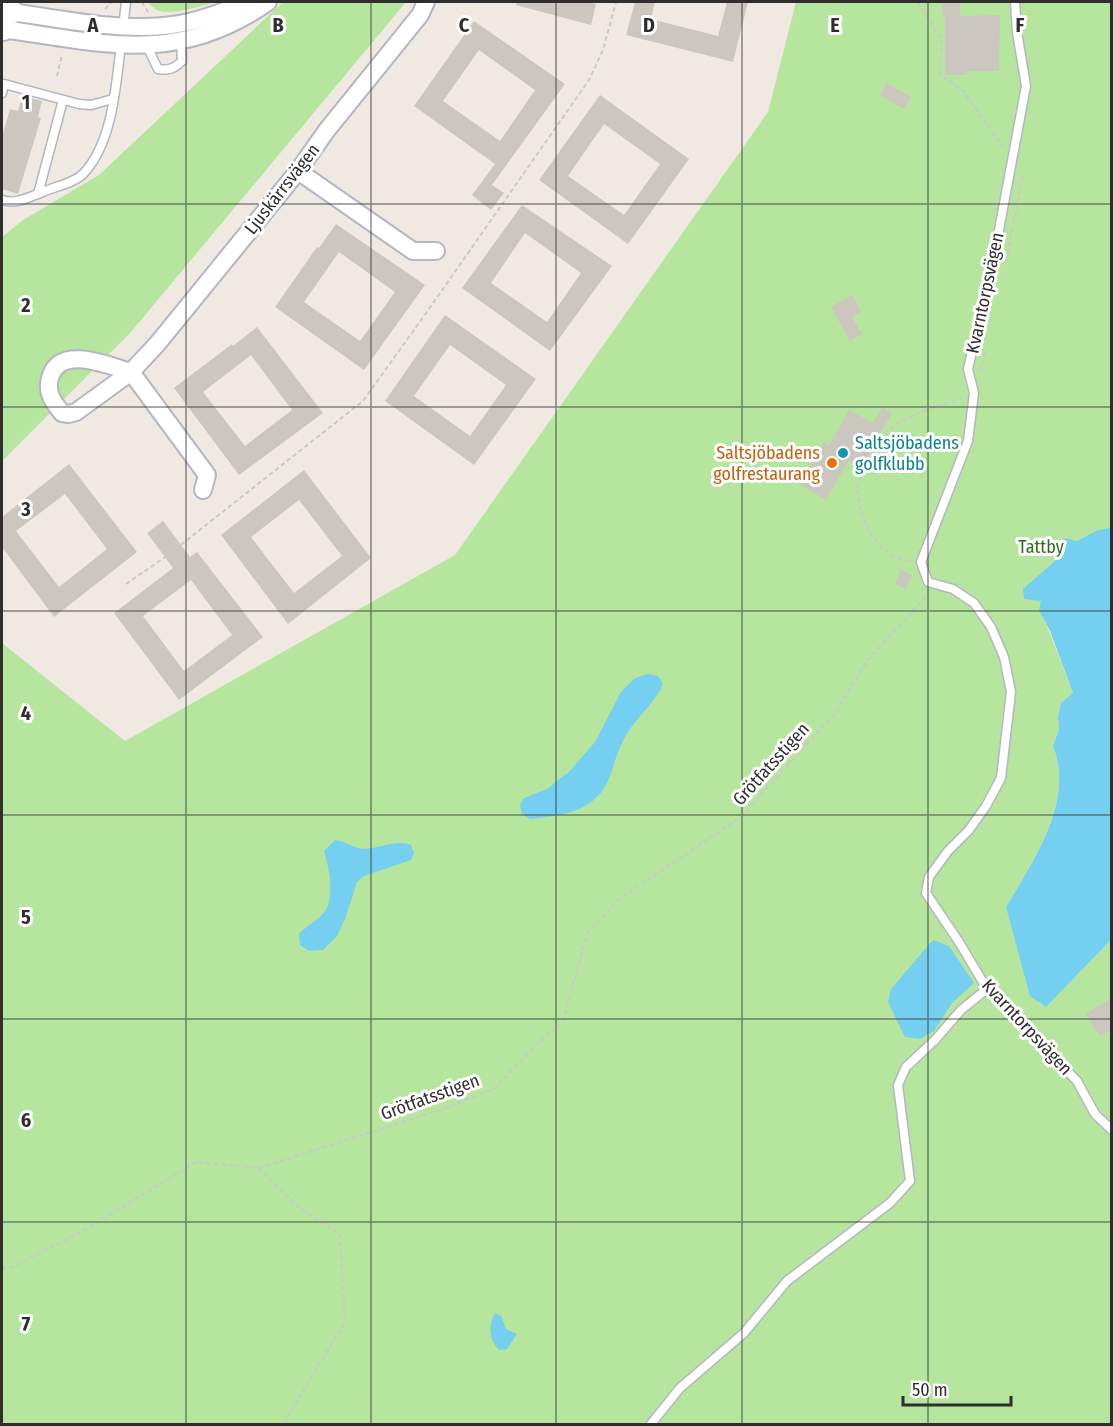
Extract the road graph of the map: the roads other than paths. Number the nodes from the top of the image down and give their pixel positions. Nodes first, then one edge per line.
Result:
1 (126, 2) edge
2 (246, 2) edge
3 (268, 2) edge
4 (426, 2) edge
5 (1015, 2) edge
6 (3, 19) edge
7 (176, 25) junction
8 (123, 26) junction
9 (182, 42) junction
10 (121, 45) junction
11 (147, 46) junction
12 (2, 93) edge
13 (113, 99) junction
14 (63, 100) junction
15 (298, 171) junction
16 (38, 194) junction
17 (2, 200) edge
18 (436, 251) dead end
19 (131, 372) junction
20 (203, 490) dead end
21 (987, 989) junction
22 (1112, 1130) edge
23 (651, 1425) edge

1 - 8 lane
2 - 7 street
3 - 9 street
4 - 15 street, Ljuskärrsvägen
5 - 21 lane, Kvarntorpsvägen
6 - 8 street
6 - 10 street
7 - 8 street
7 - 9 lane
8 - 10 lane
9 - 11 street
9 - 11 lane
10 - 11 street
10 - 13 lane
12 - 14 lane
13 - 14 lane
13 - 16 lane
14 - 16 lane
15 - 18 street
15 - 19 street, Ljuskärrsvägen
16 - 17 lane
19 - 19 street, Ljuskärrsvägen
19 - 20 street
21 - 22 lane, Kvarntorpsvägen
21 - 23 lane

